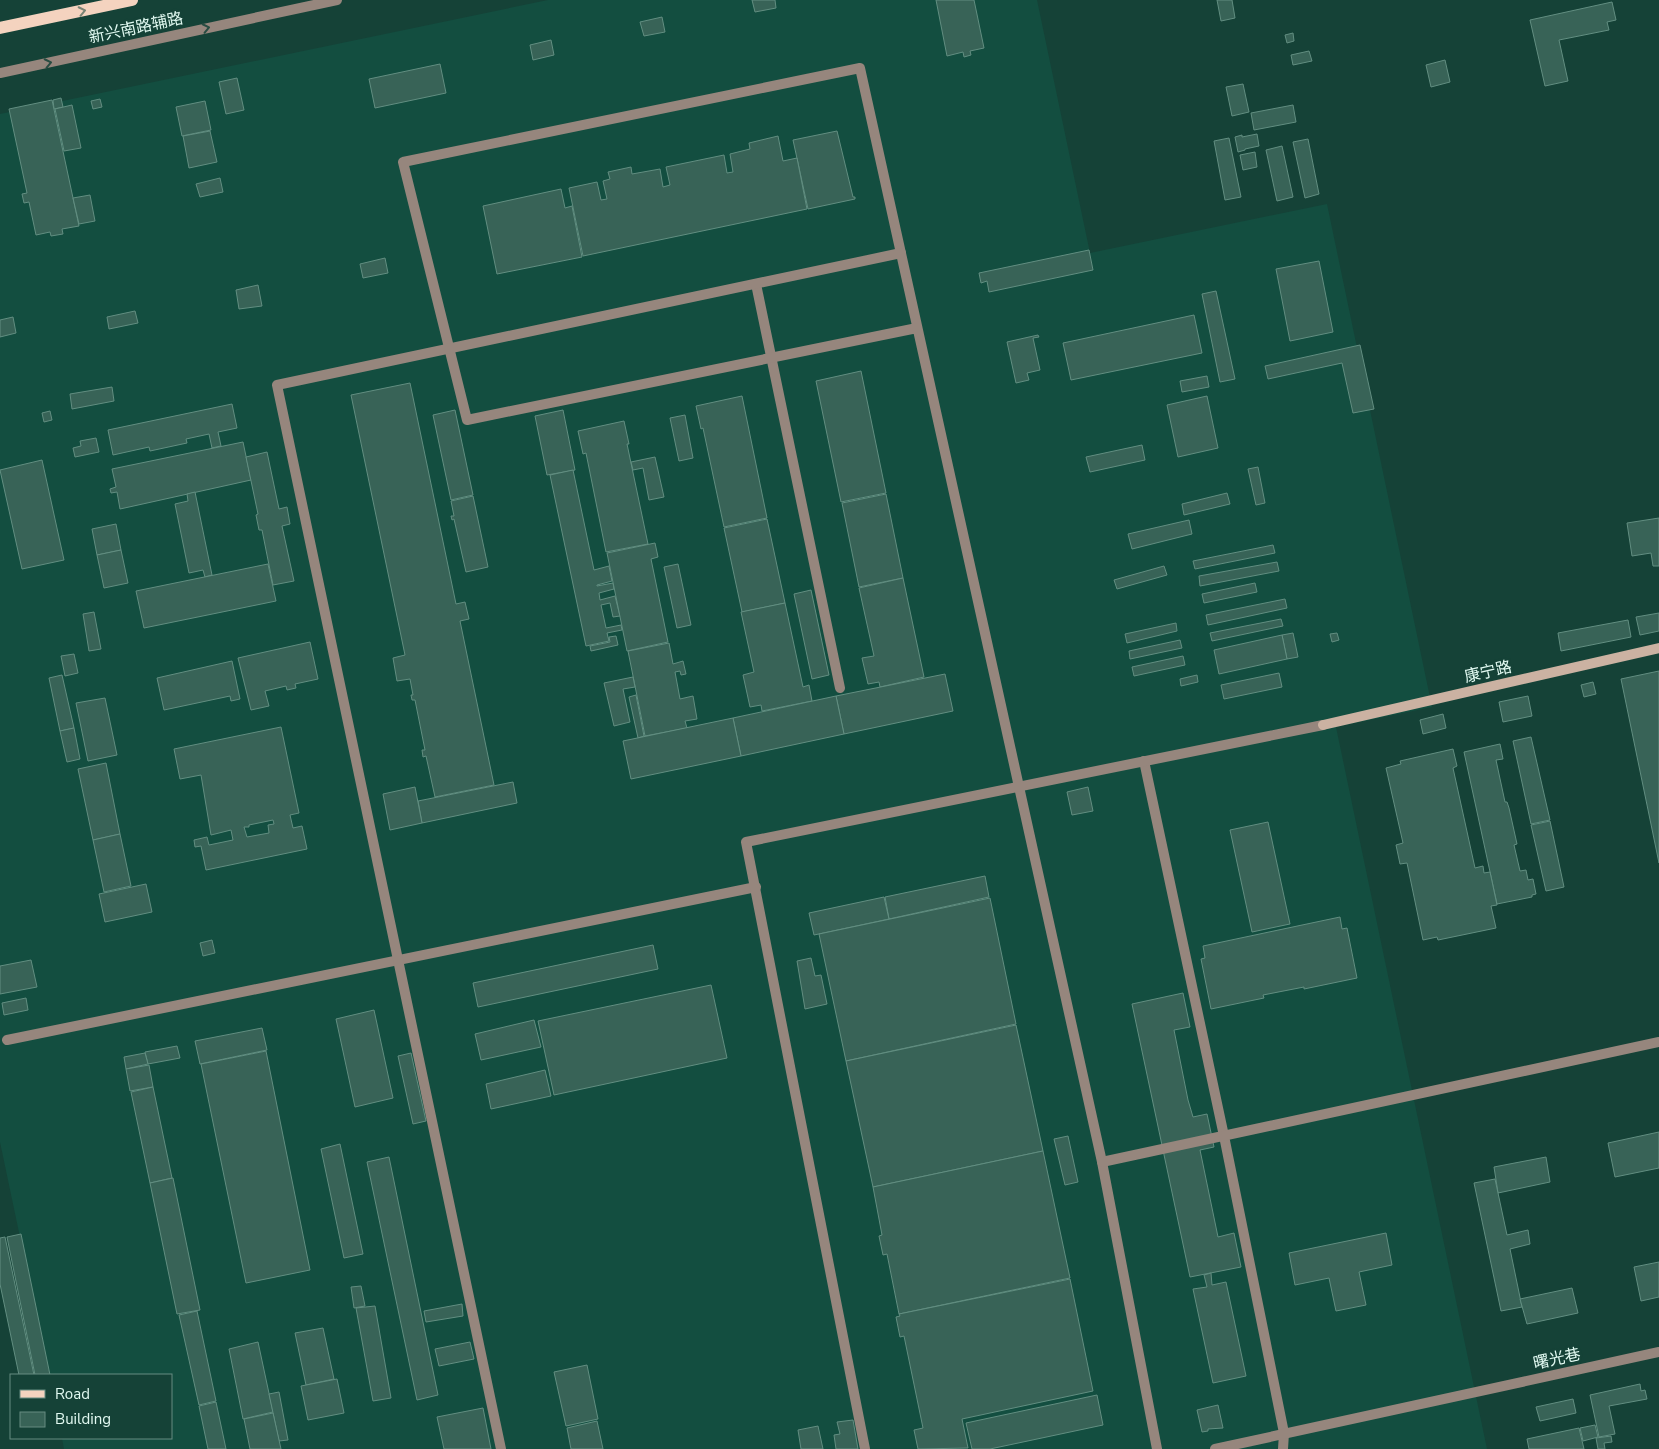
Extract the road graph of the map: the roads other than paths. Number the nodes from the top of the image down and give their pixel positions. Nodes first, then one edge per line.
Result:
1 (132, 0) edge
2 (337, 0) edge
3 (0, 28) edge
4 (0, 73) edge
5 (901, 253) junction
6 (756, 284) junction
7 (917, 328) junction
8 (449, 349) junction
9 (771, 358) junction
10 (1659, 648) edge
11 (840, 688) dead end
12 (1144, 761) junction
13 (1018, 787) junction
14 (756, 887) junction
15 (398, 960) junction
16 (7, 1040) dead end
17 (1659, 1042) edge
18 (1224, 1136) junction
19 (1102, 1162) junction
20 (1659, 1352) edge
21 (1284, 1434) junction
22 (501, 1449) edge
23 (866, 1449) edge
24 (1157, 1449) edge
25 (1215, 1449) edge
26 (1283, 1449) edge

3 -> 1 main road
4 -> 2 street, 新兴南路辅路
5 - 6 street
5 - 7 street
5 - 8 street
6 - 8 street
6 - 9 street
7 - 9 street
7 - 13 street
8 - 9 street
8 - 15 street
9 - 11 street
10 - 12 street, 康宁路
12 - 13 street
12 - 18 street
13 - 14 street
13 - 19 street
14 - 15 street
14 - 23 street
15 - 16 street
15 - 22 street
17 - 18 street
18 - 19 street
18 - 21 street
19 - 24 street
20 - 21 street, 曙光巷
21 - 25 street, 曙光巷
21 - 26 street

